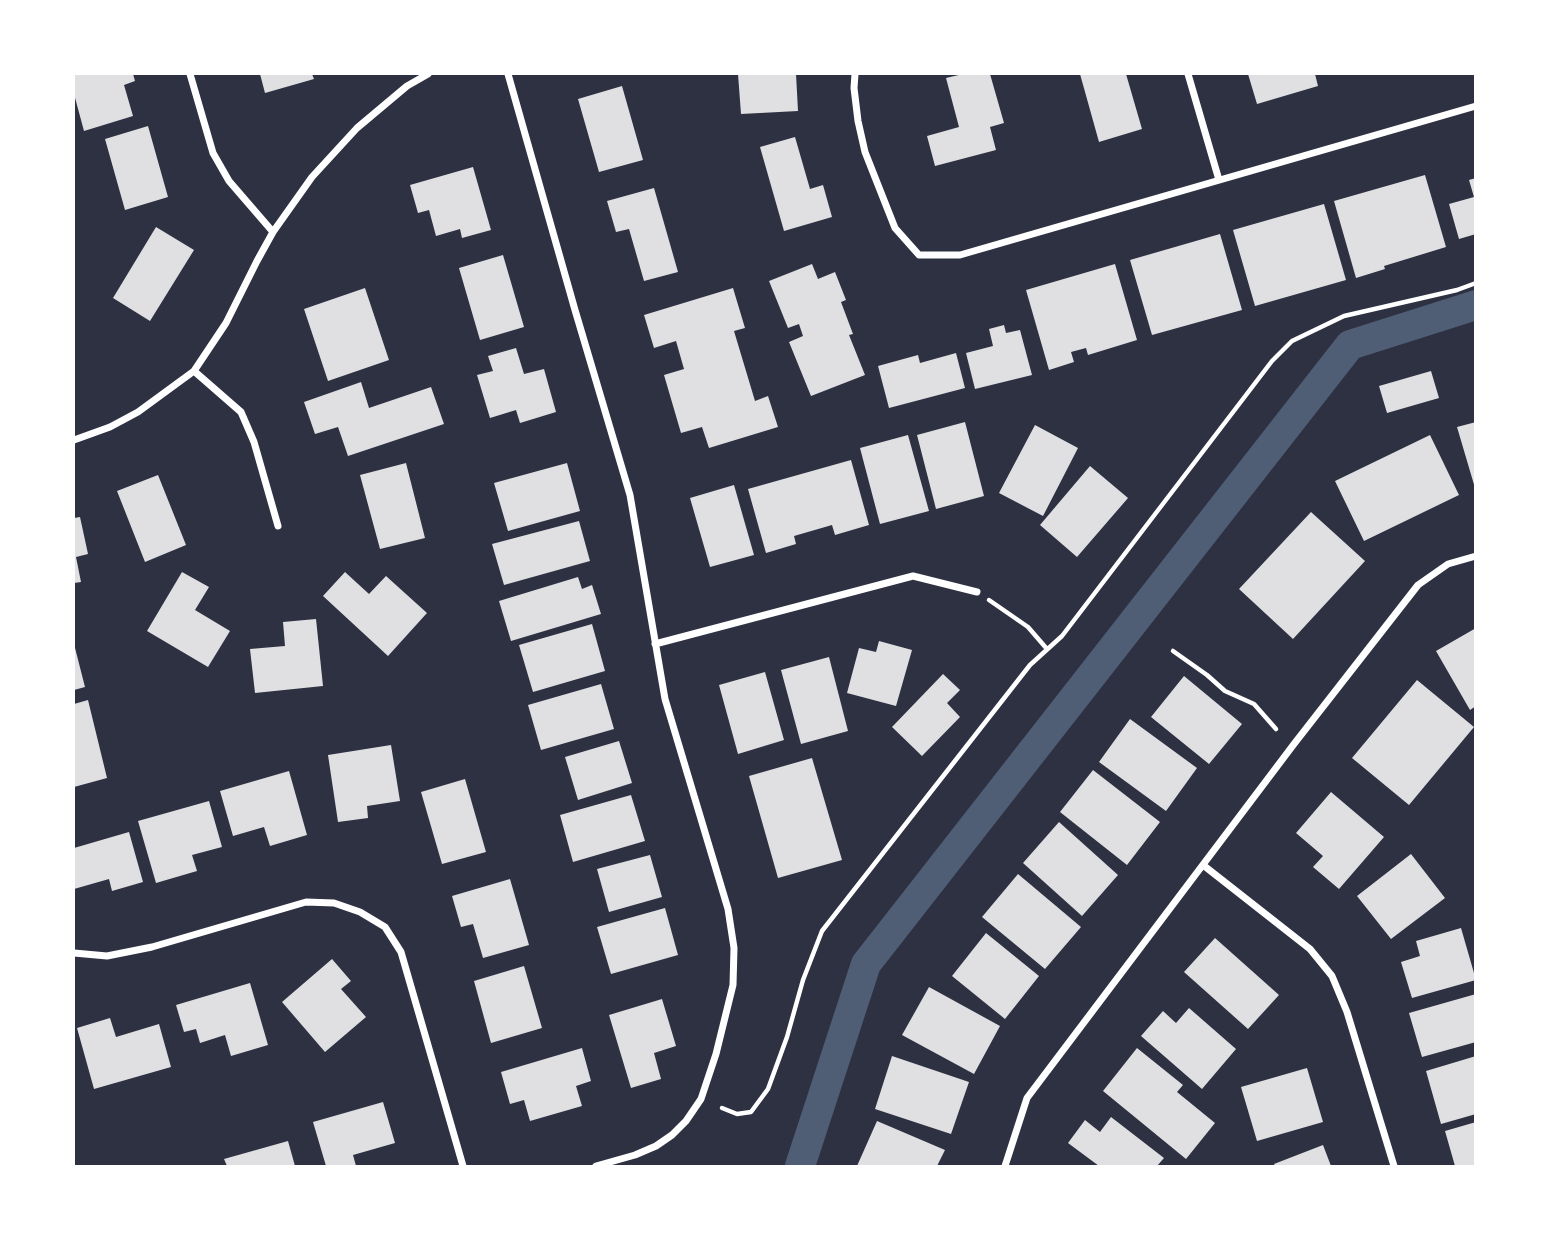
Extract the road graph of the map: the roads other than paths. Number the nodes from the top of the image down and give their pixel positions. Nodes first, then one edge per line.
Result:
1 (190, 74) edge
2 (428, 74) edge
3 (508, 74) edge
4 (855, 74) edge
5 (1188, 74) edge
6 (1475, 106) edge
7 (1219, 180) junction
8 (273, 232) junction
9 (194, 371) junction
10 (74, 440) edge
11 (278, 526) dead end
12 (1475, 556) edge
13 (976, 592) road end
14 (655, 644) junction
15 (1203, 865) junction
16 (74, 953) edge
17 (463, 1167) edge
18 (596, 1167) edge
19 (1005, 1167) edge
20 (1395, 1167) edge

1 - 8 street
2 - 8 street
3 - 14 street
4 - 7 street
5 - 7 street
6 - 7 street
8 - 9 street
9 - 10 street
9 - 11 street
12 - 15 street
13 - 14 street
14 - 18 street
15 - 19 street
15 - 20 street
16 - 17 street

